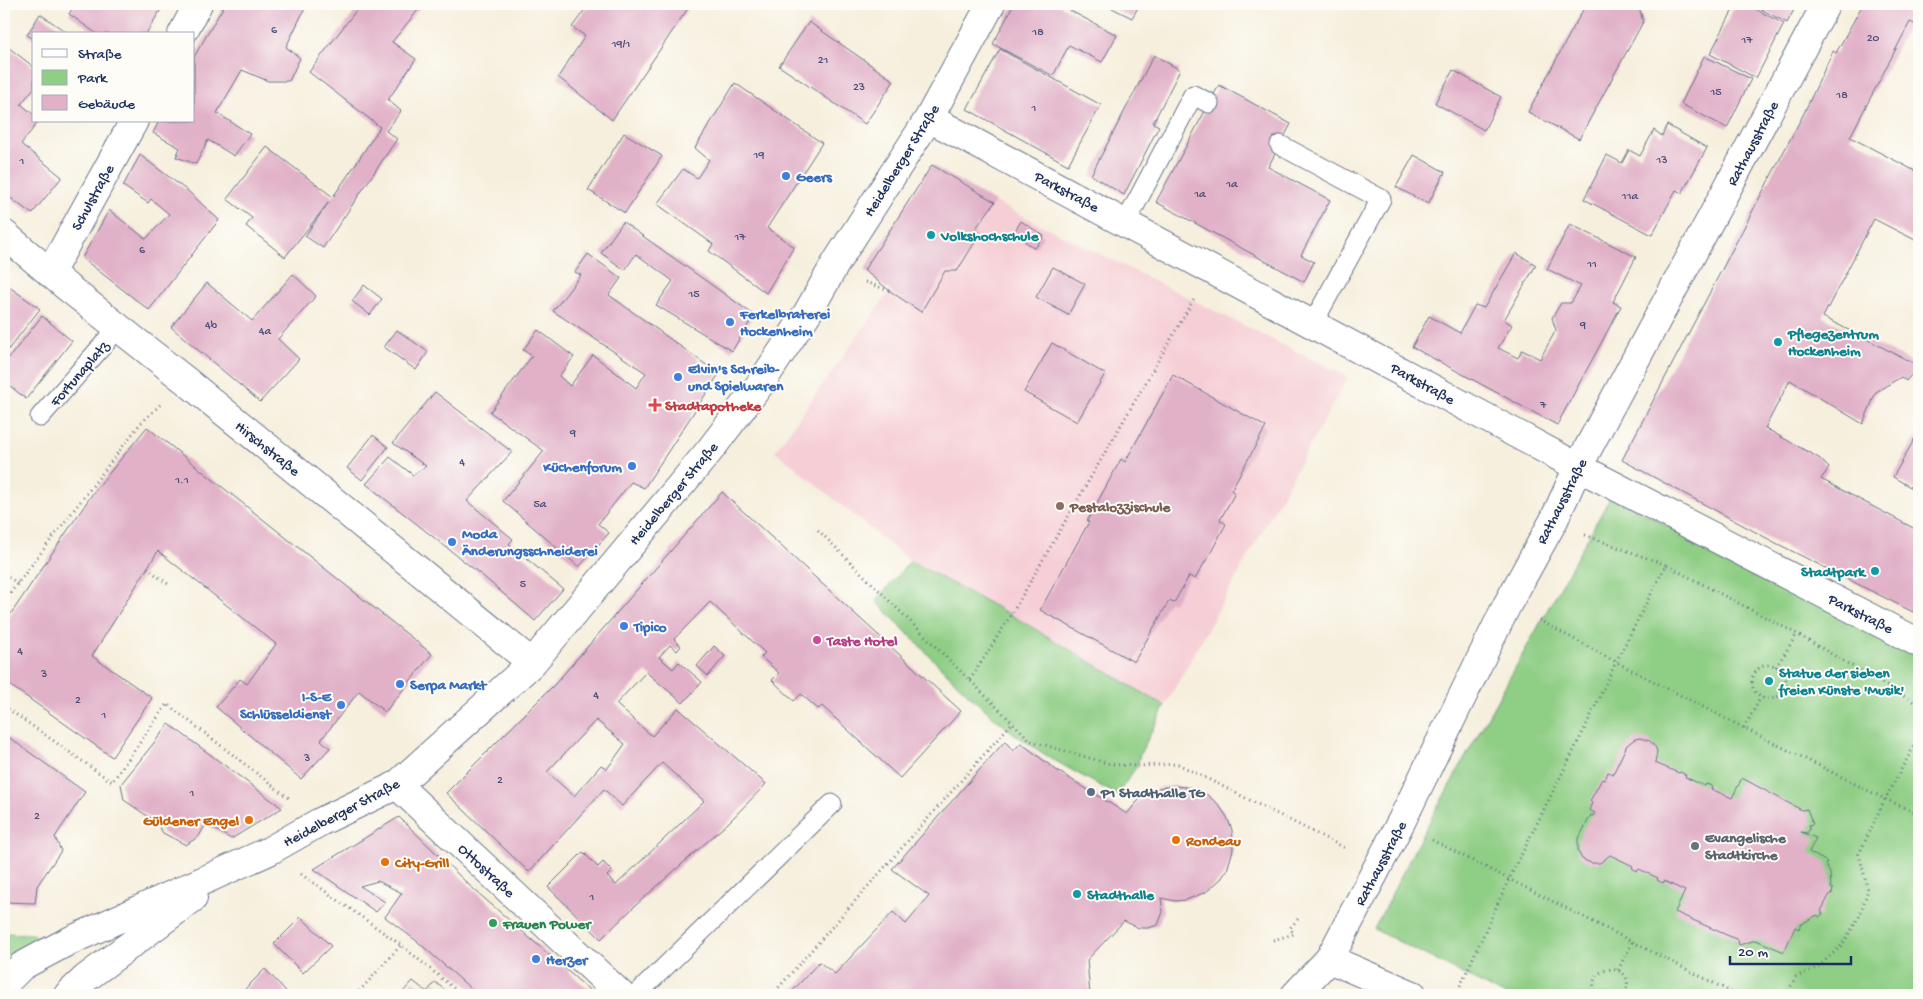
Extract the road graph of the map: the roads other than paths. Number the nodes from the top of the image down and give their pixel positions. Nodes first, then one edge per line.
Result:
1 (198, 4) edge
2 (991, 4) edge
3 (1826, 4) edge
4 (183, 32) edge
5 (1209, 102) dead end
6 (930, 118) junction
7 (133, 122) edge
8 (1280, 145) dead end
9 (1126, 222) junction
10 (4, 234) edge
11 (50, 273) junction
12 (1313, 323) junction
13 (118, 328) junction
14 (40, 417) dead end
15 (1578, 467) junction
16 (1919, 643) edge
17 (532, 663) junction
18 (397, 785) junction
19 (832, 804) dead end
20 (234, 867) junction
21 (1329, 959) junction
22 (4, 984) edge
23 (68, 995) edge
24 (621, 995) edge
25 (636, 995) edge
26 (1296, 995) edge
27 (1413, 995) edge

1 - 4 street
2 - 6 street, Heidelberger Straße
3 - 15 street, Rathausstraße
5 - 9 lane
6 - 9 street, Parkstraße
6 - 17 street, Heidelberger Straße
7 - 11 street, Schulstraße
8 - 12 lane
9 - 12 street, Parkstraße
10 - 11 street, Hirschstraße
11 - 13 street, Hirschstraße
12 - 15 street, Parkstraße
13 - 14 lane, Fortunaplatz
13 - 17 street, Hirschstraße
15 - 16 street, Parkstraße
15 - 21 street, Rathausstraße
17 - 18 street, Heidelberger Straße
18 - 20 street, Heidelberger Straße
18 - 24 street, Ottostraße
19 - 25 lane
20 - 22 street, Heidelberger Straße
20 - 23 street, Heidelberger Straße
21 - 26 street, Rathausstraße
21 - 27 street

